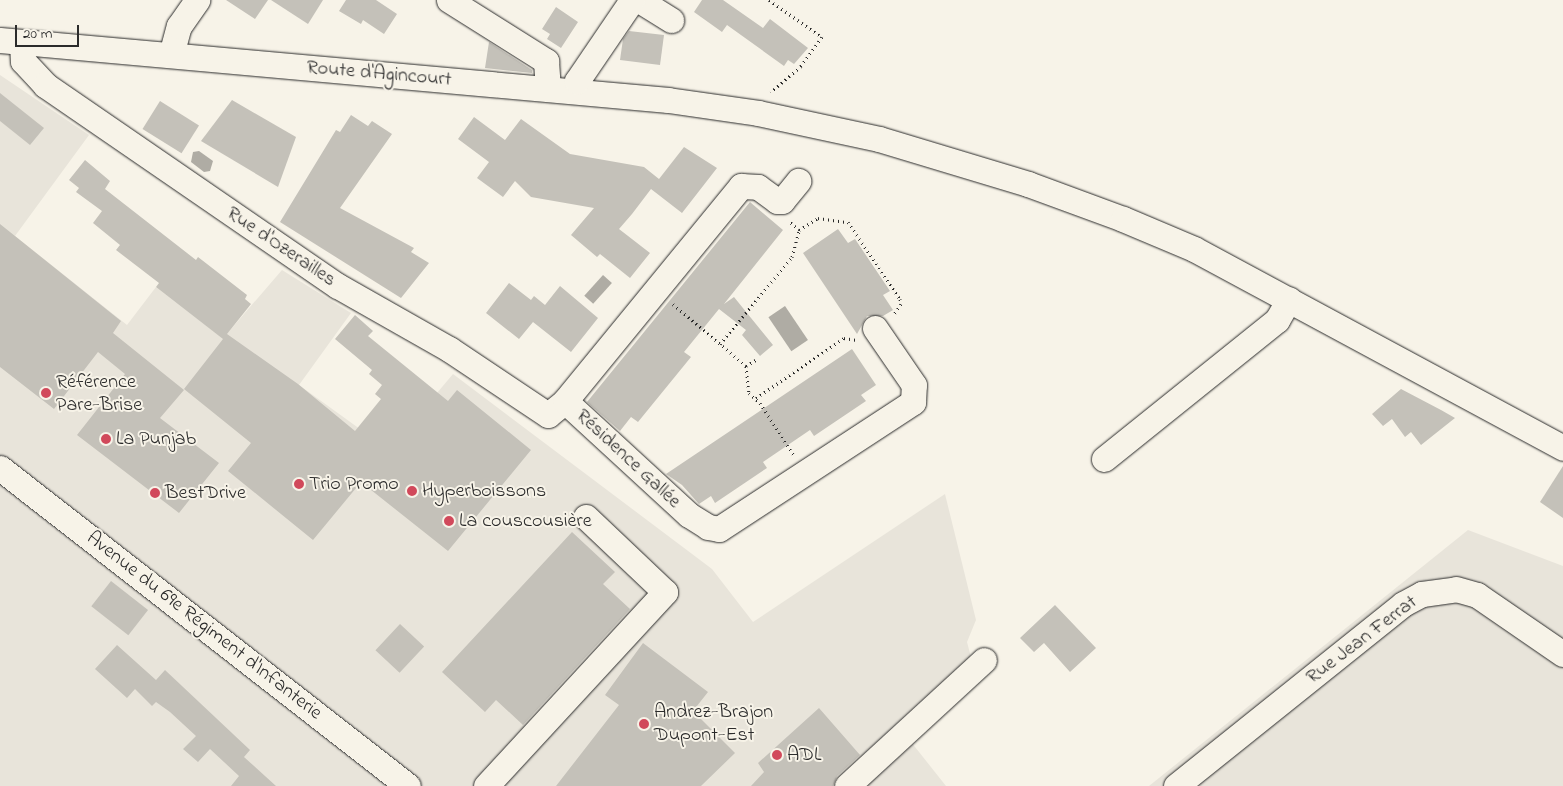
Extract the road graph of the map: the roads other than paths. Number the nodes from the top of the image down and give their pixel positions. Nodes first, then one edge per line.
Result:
1 (196, 0) edge
2 (449, 0) edge
3 (632, 0) edge
4 (640, 0) edge
5 (672, 20) dead end
6 (11, 42) edge
7 (171, 55) junction
8 (548, 89) junction
9 (576, 91) junction
10 (798, 181) dead end
11 (1289, 299) junction
12 (876, 328) road end
13 (565, 401) junction
14 (1563, 448) edge
15 (1104, 459) dead end
16 (0, 468) edge
17 (586, 517) dead end
18 (1563, 654) edge
19 (984, 660) dead end
20 (408, 786) edge
21 (486, 786) edge
22 (847, 786) edge
23 (1176, 786) edge

1 - 7 street
2 - 8 street
3 - 9 street
4 - 5 street
6 - 7 street, Route d'Agincourt
6 - 13 street, Rue d'Ozerailles
7 - 8 street, Route d'Agincourt
8 - 9 street, Route d'Agincourt
9 - 11 street, Route d'Agincourt
10 - 13 street, Résidence Gallée
11 - 14 street, Route d'Agincourt
11 - 15 street
12 - 13 street, Résidence Gallée
16 - 20 street, Avenue du 69e Régiment d'Infanterie
17 - 21 street
18 - 23 street, Rue Jean Ferrat
19 - 22 street

